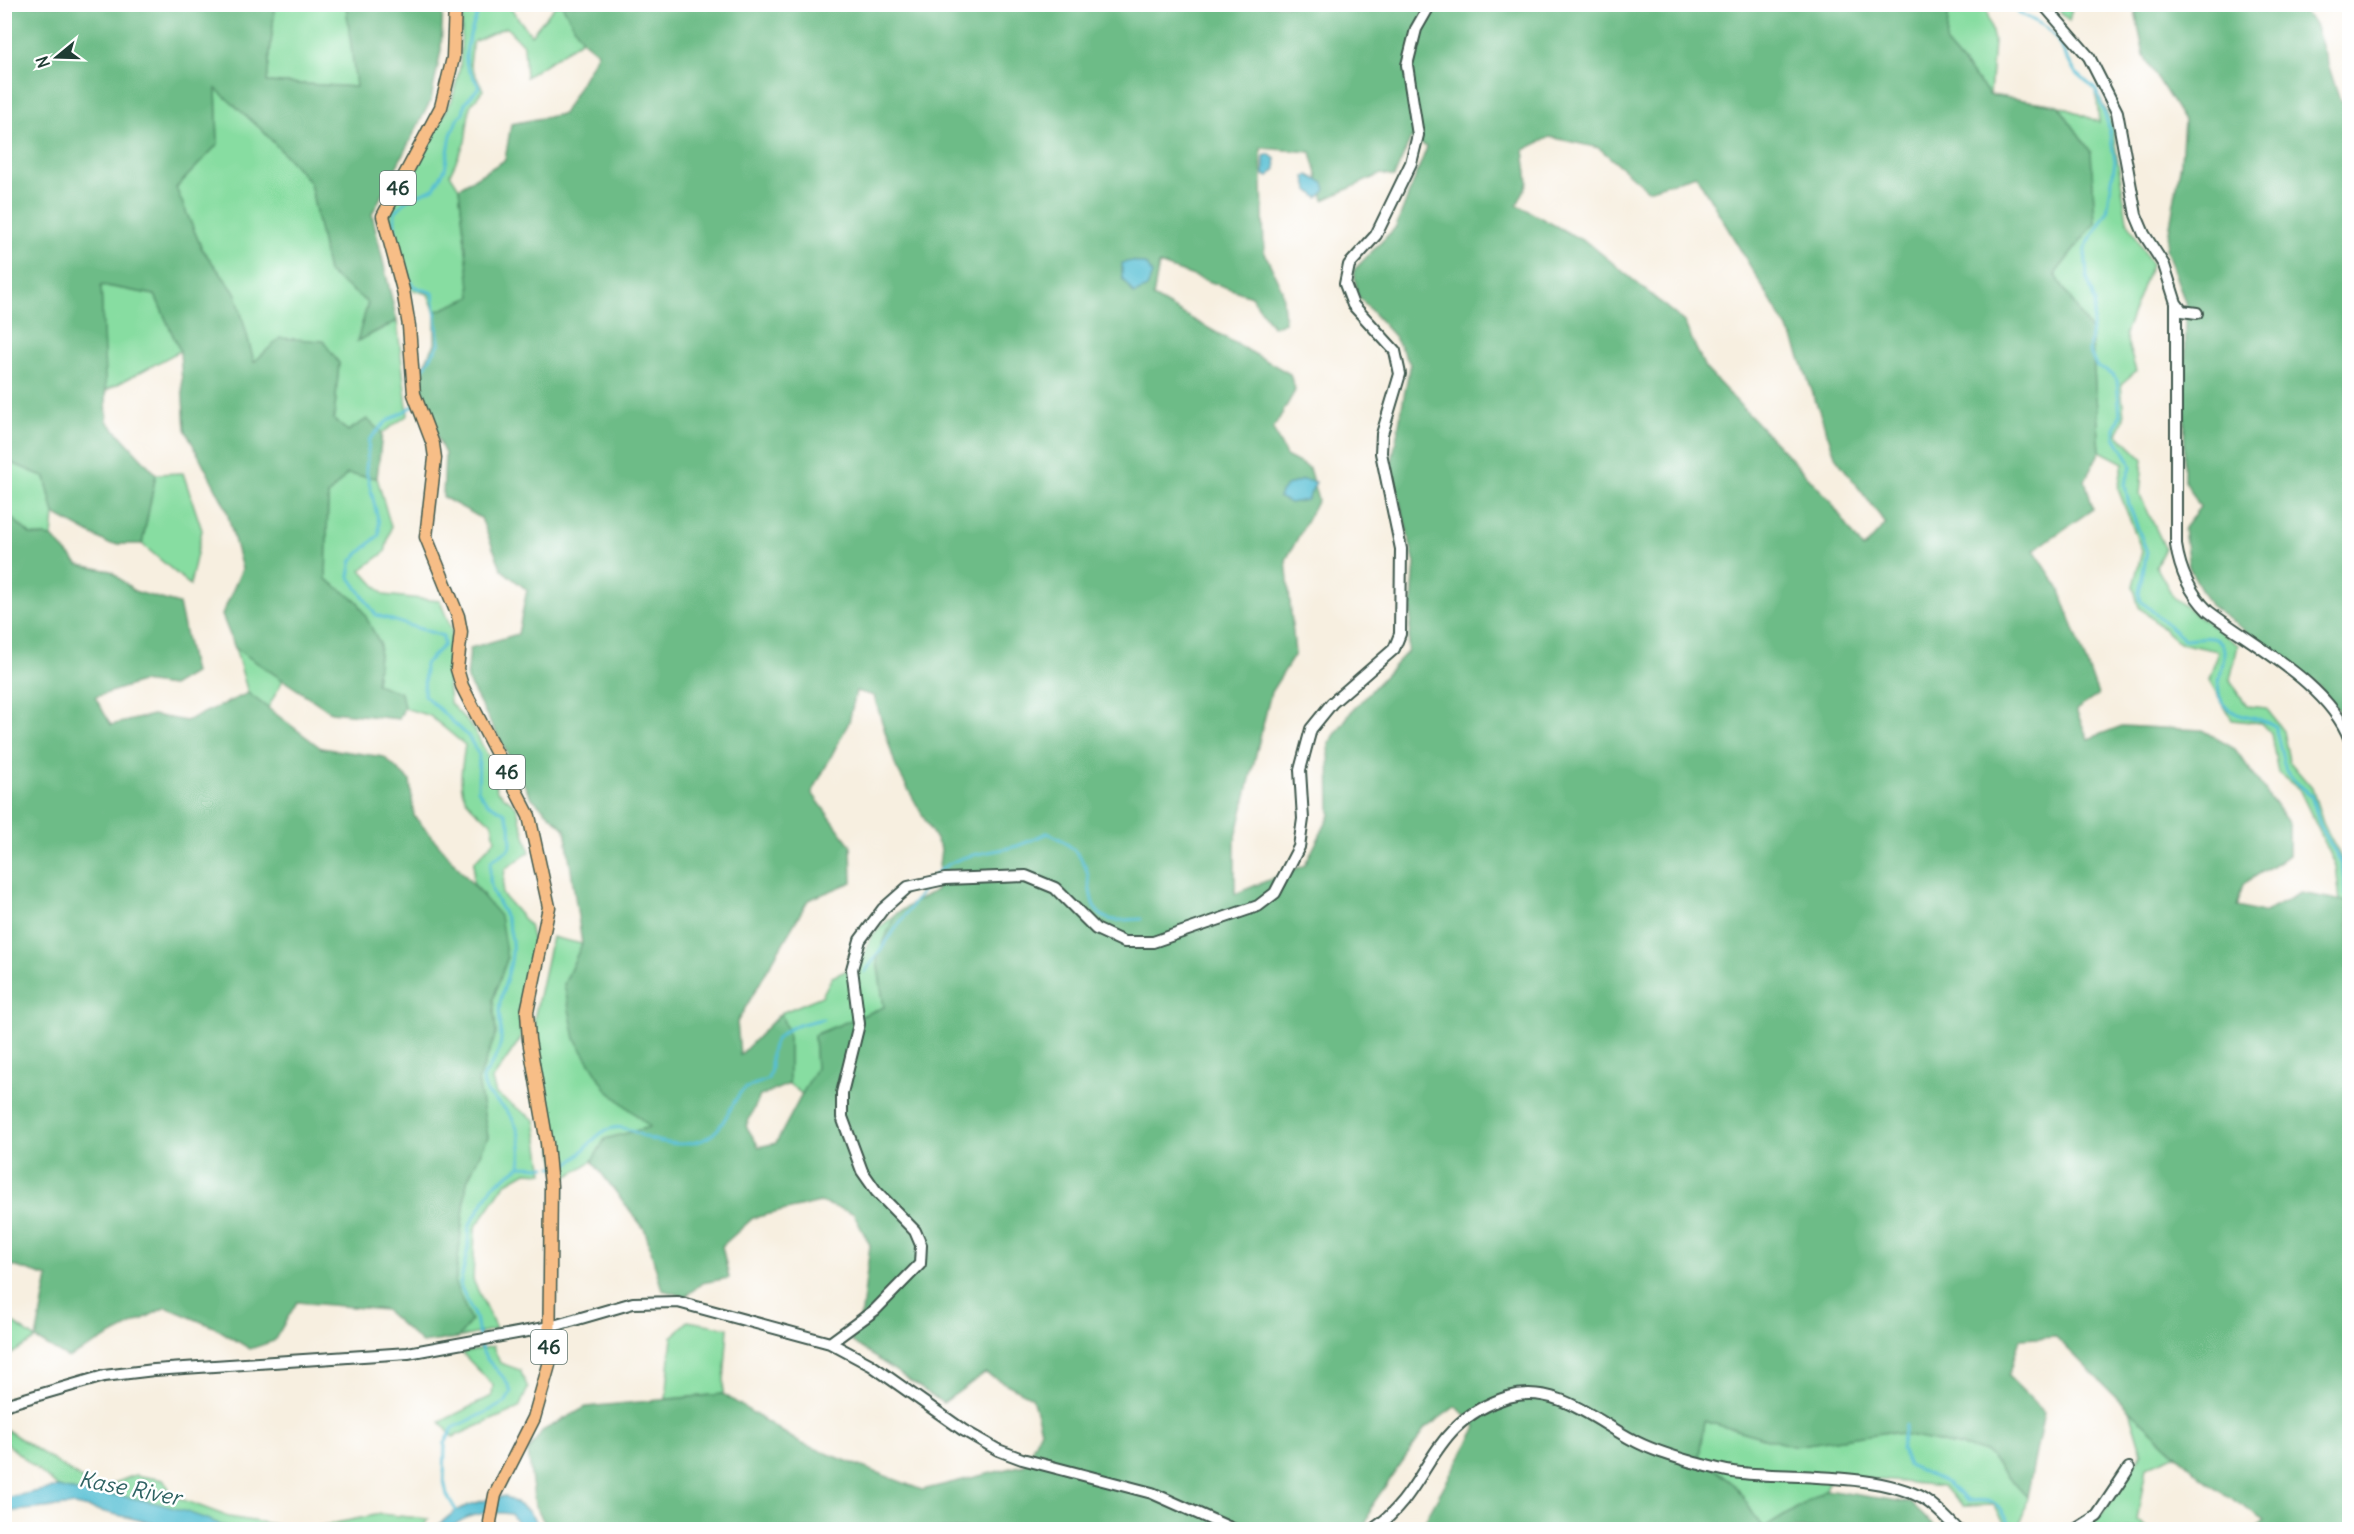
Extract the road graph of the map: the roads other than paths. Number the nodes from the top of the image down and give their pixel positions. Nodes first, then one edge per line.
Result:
1 (455, 4) edge
2 (2043, 4) edge
3 (1428, 8) dead end
4 (2176, 303) junction
5 (2198, 313) dead end
6 (2349, 736) edge
7 (550, 1327) junction
8 (830, 1343) junction
9 (4, 1405) edge
10 (2129, 1468) dead end
11 (491, 1526) edge
12 (1235, 1530) edge
13 (1372, 1530) edge
14 (1958, 1530) edge
15 (2075, 1530) edge

1 - 7 main road, 46
2 - 4 street
3 - 8 street
4 - 5 street
4 - 6 street
7 - 8 street
7 - 9 street
7 - 11 main road, 46
8 - 12 street
10 - 15 street
13 - 14 street

